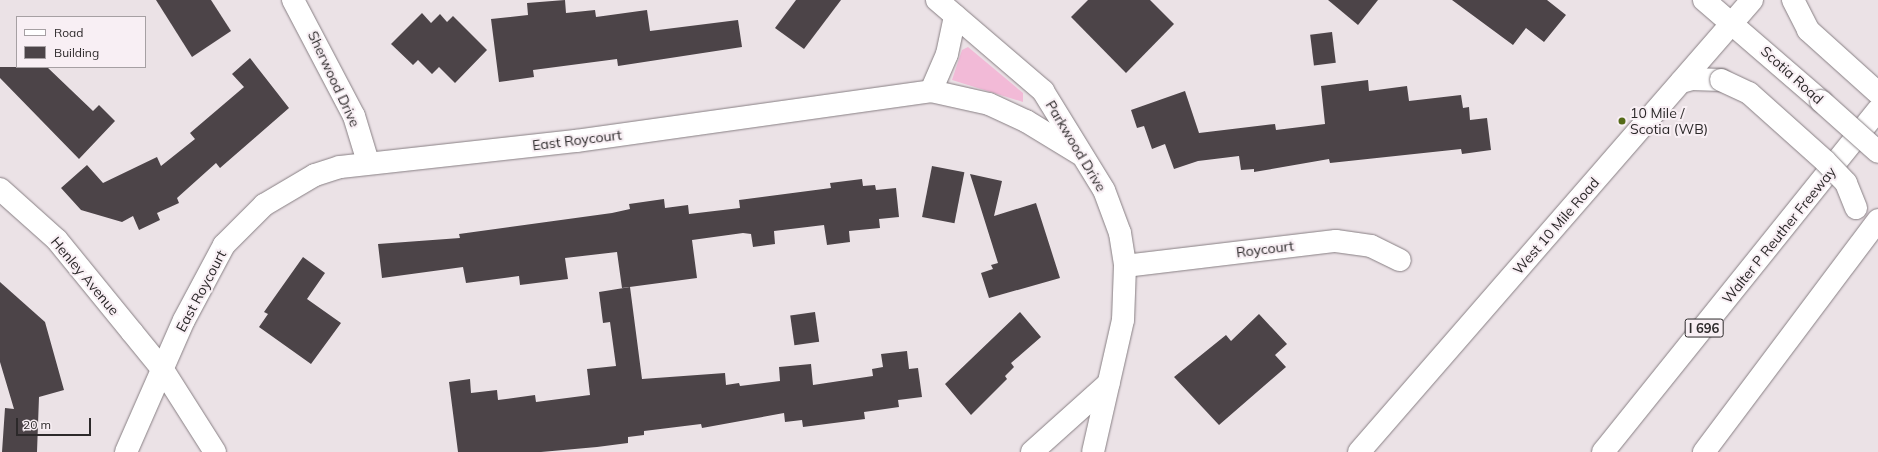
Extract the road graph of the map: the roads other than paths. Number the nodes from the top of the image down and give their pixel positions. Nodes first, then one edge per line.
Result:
1 (293, 0) edge
2 (937, 0) edge
3 (1704, 0) edge
4 (1752, 0) edge
5 (1793, 0) edge
6 (955, 16) junction
7 (1732, 23) junction
8 (1681, 82) junction
9 (931, 90) junction
10 (1878, 93) edge
11 (1878, 110) edge
12 (1878, 152) edge
13 (1080, 154) junction
14 (368, 162) junction
15 (0, 189) edge
16 (1878, 220) edge
17 (1400, 260) dead end
18 (1847, 264) junction
19 (1126, 266) junction
20 (163, 370) junction
21 (1109, 383) junction
22 (126, 452) edge
23 (215, 452) edge
24 (1032, 452) edge
25 (1093, 452) edge
26 (1359, 452) edge
27 (1603, 452) edge
28 (1704, 452) edge

1 - 14 main road, Sherwood Drive
2 - 6 main road, Parkwood Drive
3 - 7 main road, Scotia Road
4 - 7 main road, West 10 Mile Road
5 - 10 main road
6 - 9 main road
6 - 13 main road, Parkwood Drive
7 - 8 main road, West 10 Mile Road
7 - 12 main road, Scotia Road, bridge
8 - 18 main road, bridge
8 - 26 main road, West 10 Mile Road
9 - 13 main road, East Roycourt
9 - 14 main road, East Roycourt
11 - 27 main road, Walter P Reuther Freeway / I 696
13 - 19 main road, Parkwood Drive
14 - 20 main road, East Roycourt
15 - 20 main road, Henley Avenue
16 - 18 main road
17 - 19 main road, Roycourt
18 - 28 main road
19 - 21 main road, Parkwood Drive
20 - 22 main road, East Roycourt
20 - 23 main road, Henley Avenue
21 - 24 main road
21 - 25 main road, Parkwood Drive

